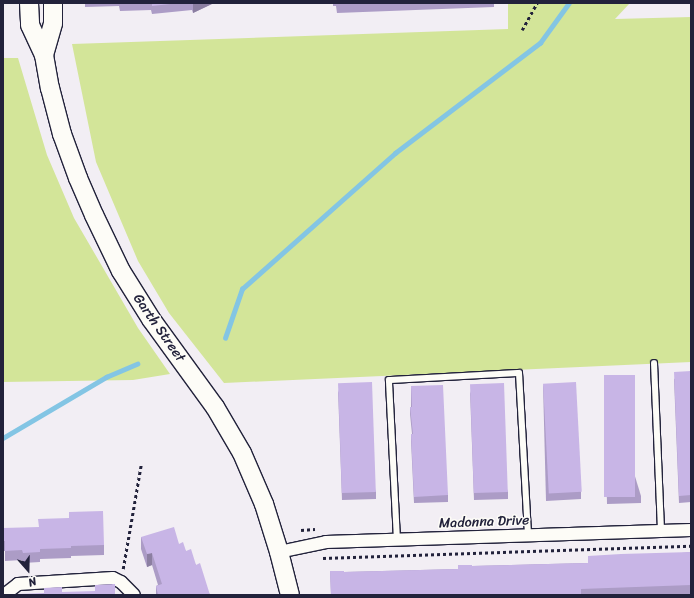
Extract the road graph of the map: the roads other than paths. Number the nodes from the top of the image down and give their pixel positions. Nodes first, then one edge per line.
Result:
1 (29, 3) edge
2 (52, 3) edge
3 (44, 55) junction
4 (654, 364) dead end
5 (691, 530) edge
6 (661, 531) junction
7 (528, 536) junction
8 (398, 540) junction
9 (280, 552) junction
10 (5, 594) edge
11 (134, 595) edge
12 (290, 595) edge

1 - 3 street, Garth Street
2 - 3 street, Garth Street
3 - 9 street, Garth Street
4 - 6 lane
5 - 6 street, Madonna Drive
6 - 7 street, Madonna Drive
7 - 8 street, Madonna Drive
7 - 8 lane
8 - 9 street, Madonna Drive
9 - 12 street, Garth Street
10 - 11 street

